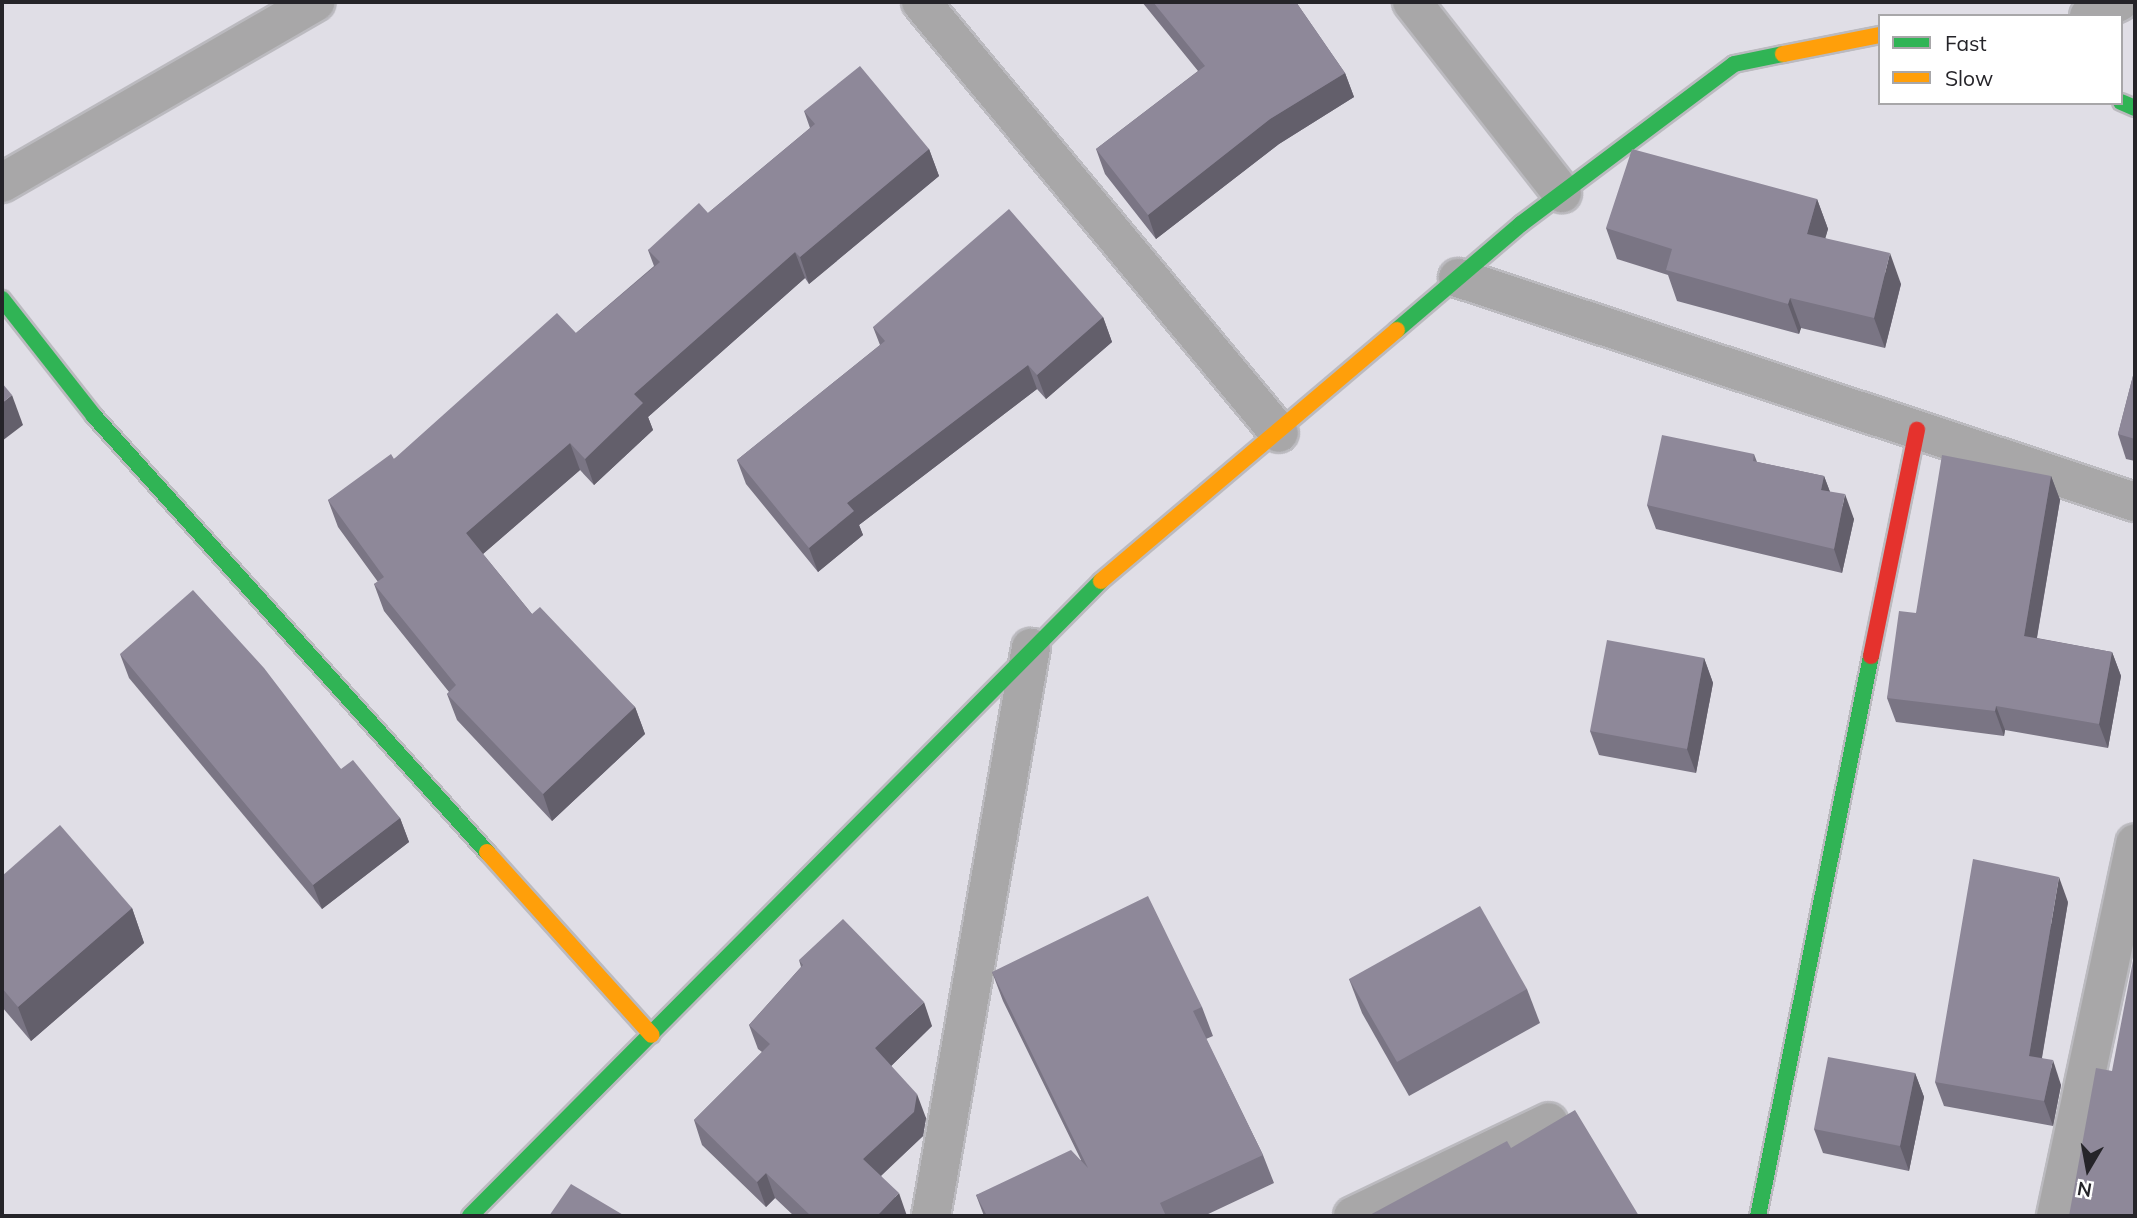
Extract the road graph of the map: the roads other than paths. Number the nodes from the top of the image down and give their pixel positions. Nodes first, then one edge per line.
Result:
1 (316, 2) edge
2 (920, 2) edge
3 (1412, 2) edge
4 (2119, 2) edge
5 (2093, 14) edge
6 (1878, 36) edge
7 (2, 183) edge
8 (1562, 193) junction
9 (1458, 278) junction
10 (2, 299) edge
11 (1917, 430) junction
12 (1279, 433) junction
13 (2135, 502) edge
14 (1031, 648) junction
15 (2135, 843) edge
16 (652, 1035) junction
17 (1549, 1122) edge
18 (470, 1216) edge
19 (931, 1216) edge
20 (1353, 1216) edge
21 (1758, 1216) edge
22 (2056, 1216) edge

1 - 7 street
2 - 12 street
3 - 8 street
4 - 5 street
6 - 8 street
8 - 9 street
9 - 11 street
9 - 12 street
10 - 16 street
11 - 13 street
11 - 21 street
12 - 14 street
14 - 16 street
14 - 19 street
15 - 22 street
16 - 18 street
17 - 20 street

